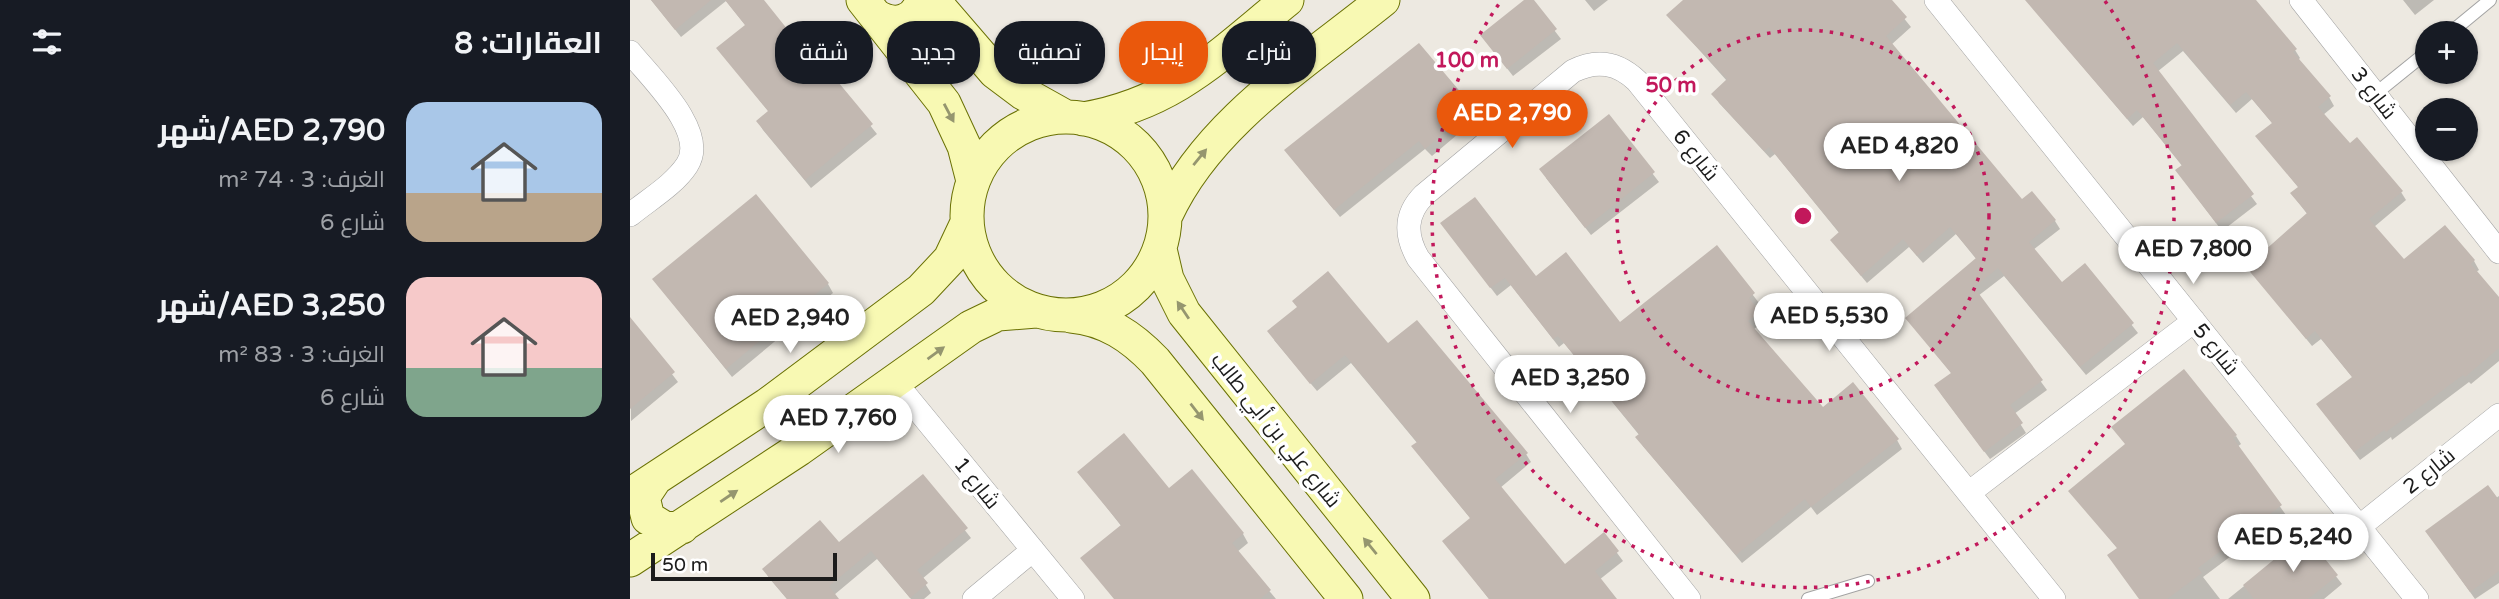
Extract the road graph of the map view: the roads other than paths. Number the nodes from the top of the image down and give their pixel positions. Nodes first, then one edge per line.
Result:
1 (922, 0) edge
2 (933, 0) edge
3 (1287, 0) edge
4 (1383, 0) edge
5 (1936, 0) edge
6 (2301, 0) edge
7 (2490, 0) edge
8 (870, 8) edge
9 (2464, 21) edge
10 (630, 52) edge
11 (2415, 61) edge
12 (2375, 94) junction
13 (1075, 118) junction
14 (973, 181) junction
15 (630, 215) edge
16 (1166, 215) junction
17 (967, 225) junction
18 (1160, 249) junction
19 (2499, 253) edge
20 (1053, 313) junction
21 (2194, 321) junction
22 (1208, 346) junction
23 (1167, 374) junction
24 (895, 382) junction
25 (2499, 415) edge
26 (643, 487) edge
27 (1970, 492) junction
28 (682, 527) junction
29 (2359, 527) junction
30 (1033, 551) junction
31 (630, 560) edge
32 (1867, 581) dead end
33 (974, 599) edge
34 (1073, 599) edge
35 (1346, 599) edge
36 (1413, 599) edge
37 (1689, 599) edge
38 (1808, 599) edge
39 (2054, 599) edge
40 (2417, 599) edge

1 - 8 main road
2 - 13 main road
3 - 13 main road
16 -> 4 main road
5 - 21 street, شارع 5
6 - 12 street, شارع 3
7 - 9 lane
8 -> 14 main road
10 - 15 street
11 - 12 lane
12 - 19 street, شارع 3
13 - 14 main road
13 - 16 main road
14 - 17 main road
16 - 18 main road
17 - 20 main road
17 - 26 main road
18 - 20 main road
22 -> 18 main road, شارع علي بن أبي طالب
20 - 23 main road
24 -> 20 main road
21 - 27 street
21 - 29 street, شارع 5
22 - 23 main road
36 -> 22 main road, شارع علي بن أبي طالب
23 -> 35 main road
28 -> 24 main road
24 - 30 street, شارع 1
25 - 29 street, شارع 2
26 - 28 main road
27 - 37 street, شارع 6
27 - 39 street, شارع 6
28 - 31 main road
29 - 40 street, شارع 5
30 - 33 street
30 - 34 street, شارع 1
32 - 38 lane

